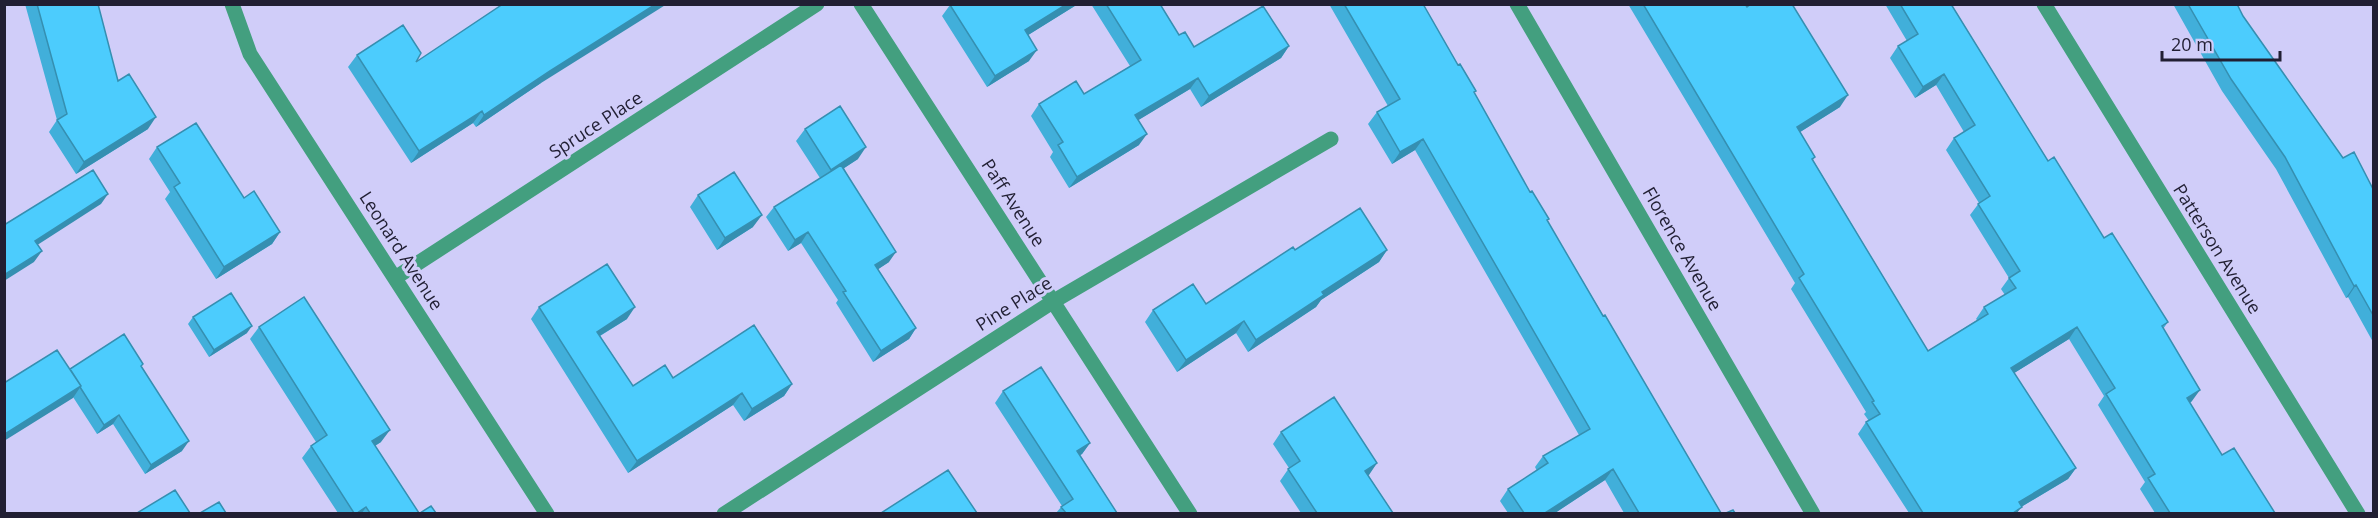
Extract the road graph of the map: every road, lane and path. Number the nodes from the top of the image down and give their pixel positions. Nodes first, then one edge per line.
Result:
1 (232, 4) edge
2 (817, 4) edge
3 (861, 4) edge
4 (1517, 4) edge
5 (2044, 4) edge
6 (1331, 139) dead end
7 (395, 278) junction
8 (1054, 301) junction
9 (547, 513) edge
10 (724, 513) edge
11 (1190, 513) edge
12 (1814, 513) edge
13 (2358, 513) edge

1 - 7 street, Leonard Avenue
2 - 7 street, Spruce Place
3 - 8 street, Paff Avenue
4 - 12 street, Florence Avenue
5 - 13 street, Patterson Avenue
6 - 8 street, Pine Place
7 - 9 street, Leonard Avenue
8 - 10 street, Pine Place
8 - 11 street, Paff Avenue

